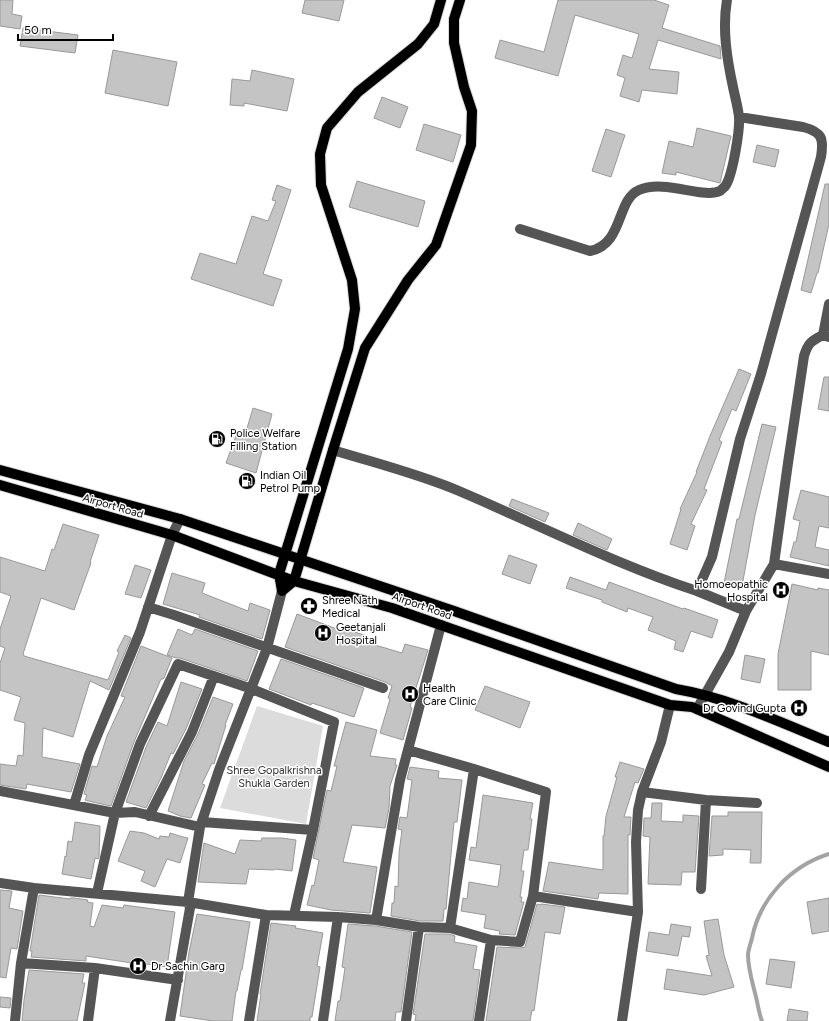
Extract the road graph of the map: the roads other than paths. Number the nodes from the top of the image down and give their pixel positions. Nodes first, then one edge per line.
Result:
1 (441, 0) edge
2 (460, 0) edge
3 (727, 0) edge
4 (739, 118) junction
5 (520, 229) dead end
6 (829, 304) edge
7 (826, 336) edge
8 (333, 450) junction
9 (0, 470) edge
10 (0, 486) edge
11 (180, 519) junction
12 (172, 535) junction
13 (285, 554) junction
14 (300, 559) junction
15 (774, 564) junction
16 (279, 574) junction
17 (829, 574) edge
18 (294, 581) junction
19 (282, 591) junction
20 (697, 591) junction
21 (148, 607) junction
22 (746, 611) junction
23 (441, 625) junction
24 (267, 648) junction
25 (214, 676) junction
26 (252, 688) junction
27 (383, 688) dead end
28 (704, 695) junction
29 (670, 706) junction
30 (697, 709) junction
31 (829, 742) edge
32 (408, 750) junction
33 (829, 766) edge
34 (474, 769) junction
35 (0, 792) edge
36 (642, 792) junction
37 (706, 800) junction
38 (757, 804) dead end
39 (74, 805) junction
40 (115, 813) junction
41 (149, 816) junction
42 (201, 824) junction
43 (313, 830) junction
44 (0, 883) edge
45 (34, 888) junction
46 (701, 889) dead end
47 (97, 893) junction
48 (533, 896) junction
49 (188, 902) junction
50 (638, 912) junction
51 (266, 915) junction
52 (294, 916) junction
53 (338, 917) junction
54 (376, 920) junction
55 (420, 927) junction
56 (450, 928) junction
57 (491, 940) junction
58 (21, 963) junction
59 (95, 968) junction
60 (178, 980) junction
61 (15, 1021) edge
62 (88, 1021) edge
63 (170, 1021) edge
64 (249, 1021) edge
65 (323, 1021) edge
66 (406, 1021) edge
67 (479, 1021) edge
68 (622, 1021) edge

1 - 13 main road
2 - 8 main road
3 - 4 street
4 - 5 street
4 - 20 street
6 - 7 street
7 - 15 street
8 - 14 main road
8 - 20 street
9 - 11 main road, Airport Road
10 - 12 main road, Airport Road
11 - 12 street
11 - 13 main road, Airport Road
12 - 16 main road, Airport Road
12 - 21 street
13 - 14 main road, Airport Road
13 - 16 main road
14 - 18 main road
14 - 28 main road, Airport Road
15 - 17 street
15 - 22 street
16 - 18 main road, Airport Road
16 - 19 main road
18 - 19 main road
18 - 23 main road, Airport Road
19 - 24 street
20 - 22 street
21 - 24 street
21 - 39 street
22 - 28 street
23 - 29 main road, Airport Road
23 - 32 street
24 - 26 street
24 - 27 street
25 - 26 street
25 - 40 street
25 - 41 street
26 - 42 street
26 - 43 street
28 - 30 street
28 - 31 main road, Airport Road
29 - 30 main road, Airport Road
29 - 36 street
30 - 33 main road, Airport Road
32 - 34 street
32 - 54 street
34 - 48 street
34 - 56 street
35 - 39 street
36 - 37 street
36 - 50 street
37 - 38 street
37 - 46 street
39 - 40 street
40 - 41 street
40 - 47 street
41 - 42 street
42 - 43 street
42 - 49 street
43 - 52 street
44 - 45 street
45 - 47 street
45 - 58 street
47 - 49 street
48 - 50 street
48 - 57 street
49 - 51 street
49 - 60 street
50 - 68 street
51 - 52 street
51 - 64 street
52 - 53 street
53 - 54 street
53 - 65 street
54 - 55 street
55 - 56 street
55 - 66 street
56 - 57 street
57 - 67 street
58 - 59 street
58 - 61 street
59 - 60 street
59 - 62 street
60 - 63 street

